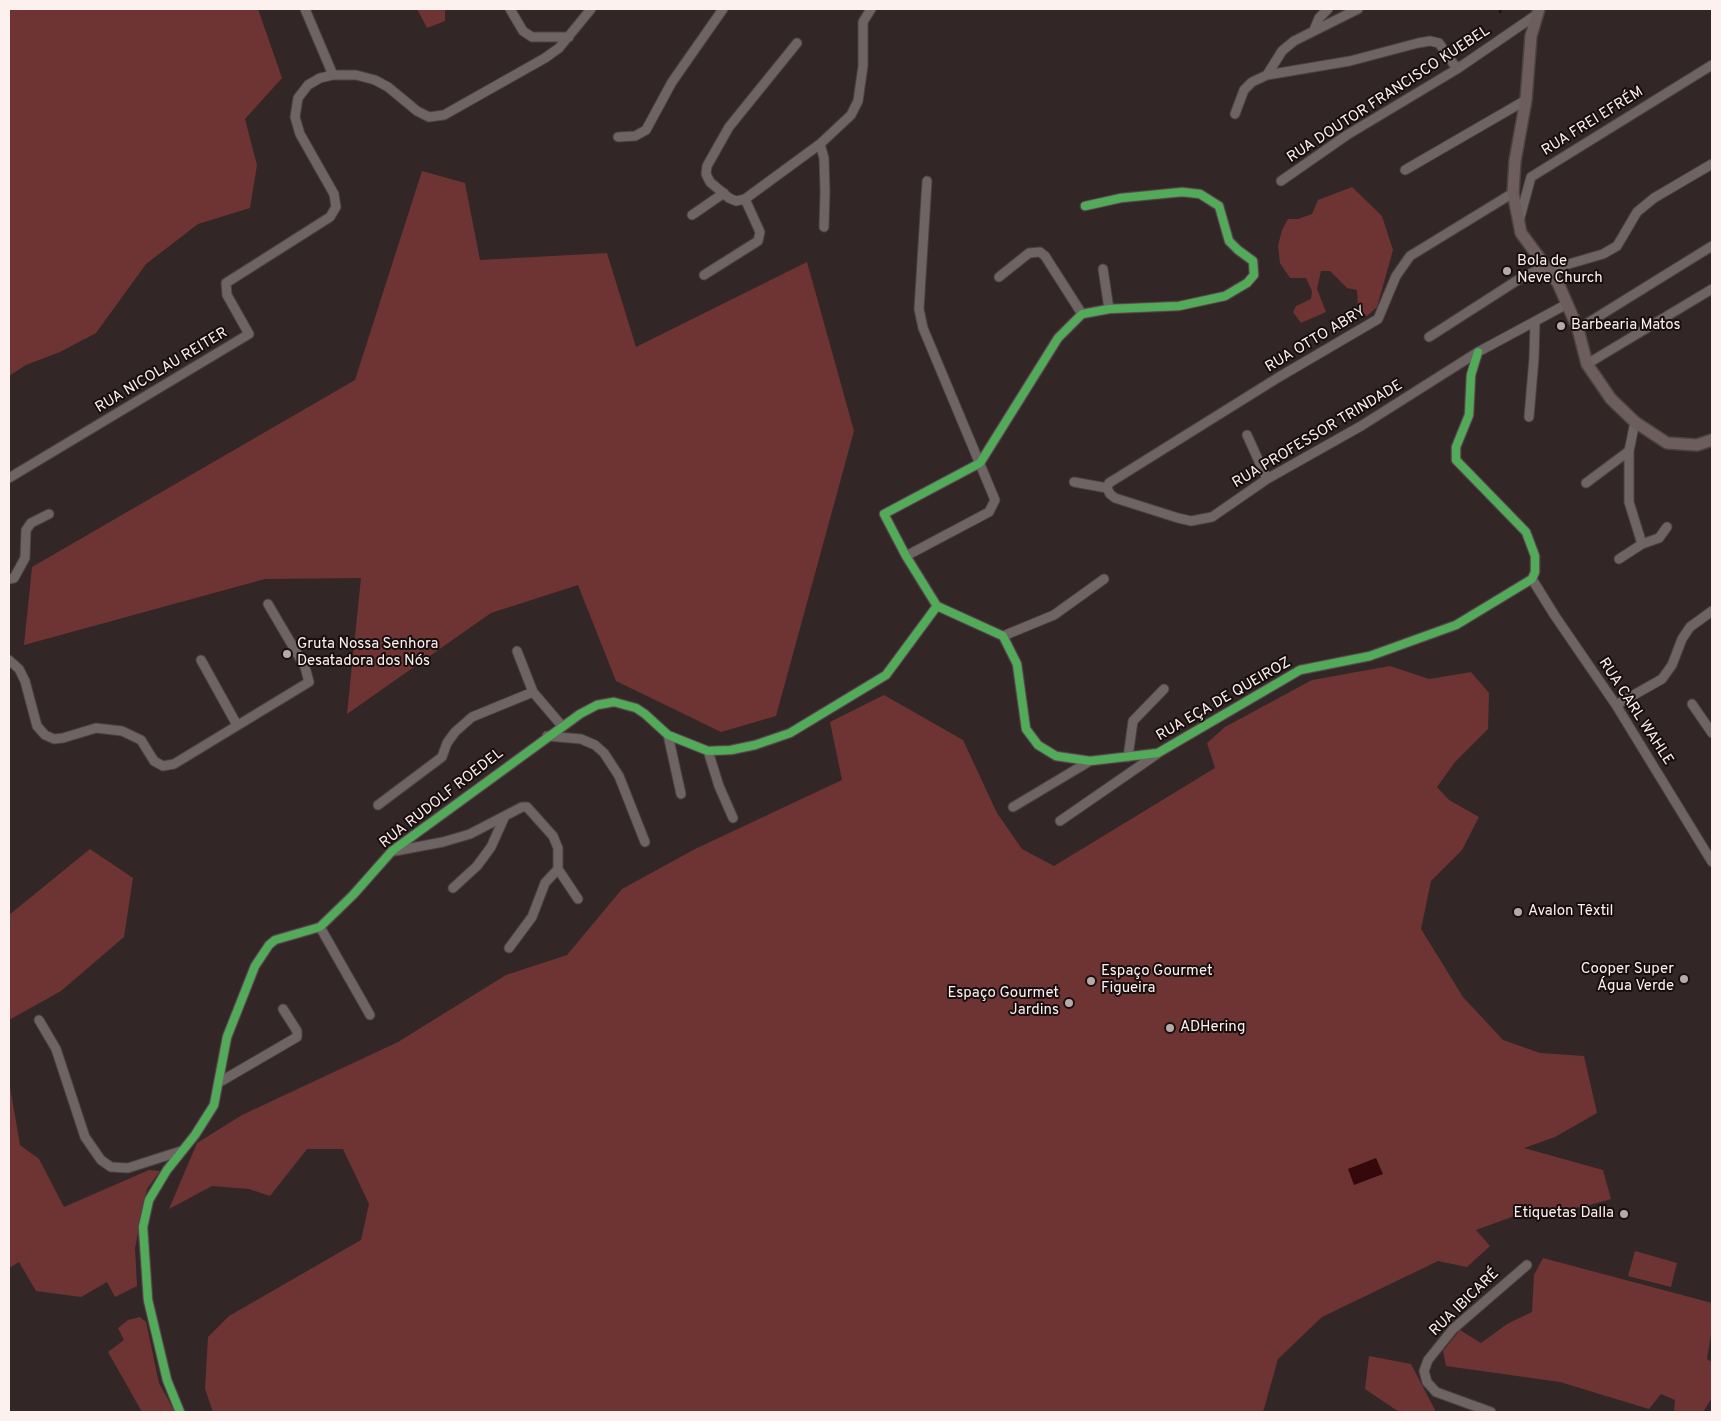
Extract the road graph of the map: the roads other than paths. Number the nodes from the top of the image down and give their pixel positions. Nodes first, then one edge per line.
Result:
1 (306, 9) edge
2 (510, 9) edge
3 (592, 9) edge
4 (723, 9) edge
5 (871, 9) edge
6 (1328, 9) edge
7 (1358, 9) edge
8 (1538, 12) edge
9 (1314, 30) junction
10 (569, 37) junction
11 (797, 43) dead end
12 (1712, 65) edge
13 (1457, 69) junction
14 (333, 75) junction
15 (1267, 76) junction
16 (1526, 100) junction
17 (1235, 114) dead end
18 (618, 137) dead end
19 (820, 144) junction
20 (1712, 164) edge
21 (1405, 170) dead end
22 (928, 181) dead end
23 (1281, 181) dead end
24 (724, 193) junction
25 (1513, 193) junction
26 (745, 199) junction
27 (1085, 206) dead end
28 (692, 215) dead end
29 (1518, 224) junction
30 (824, 227) dead end
31 (1712, 246) edge
32 (1548, 268) junction
33 (1102, 269) dead end
34 (704, 274) dead end
35 (999, 277) dead end
36 (1712, 289) edge
37 (1567, 304) junction
38 (1109, 309) junction
39 (1082, 314) junction
40 (1535, 322) junction
41 (1578, 329) junction
42 (1429, 337) dead end
43 (1478, 352) junction
44 (1587, 364) junction
45 (1529, 416) dead end
46 (1635, 422) junction
47 (1247, 435) dead end
48 (1712, 440) edge
49 (1629, 451) junction
50 (980, 463) junction
51 (9, 478) edge
52 (1267, 479) junction
53 (1074, 482) dead end
54 (1586, 483) dead end
55 (1107, 488) junction
56 (49, 514) dead end
57 (1667, 527) dead end
58 (1642, 544) junction
59 (906, 556) junction
60 (1619, 559) dead end
61 (9, 579) edge
62 (1104, 579) dead end
63 (1532, 579) junction
64 (268, 604) dead end
65 (937, 606) junction
66 (1712, 611) edge
67 (1003, 636) junction
68 (517, 650) dead end
69 (9, 660) edge
70 (201, 660) dead end
71 (1164, 689) dead end
72 (533, 692) junction
73 (1692, 704) dead end
74 (1616, 705) junction
75 (237, 725) junction
76 (562, 726) junction
77 (1712, 731) edge
78 (668, 735) junction
79 (547, 736) junction
80 (708, 751) junction
81 (1158, 753) junction
82 (1128, 756) junction
83 (1090, 761) junction
84 (681, 794) dead end
85 (378, 805) dead end
86 (1013, 807) dead end
87 (505, 816) junction
88 (734, 818) dead end
89 (1060, 821) dead end
90 (645, 842) dead end
91 (392, 851) junction
92 (1712, 862) edge
93 (558, 869) junction
94 (453, 888) dead end
95 (578, 899) dead end
96 (320, 927) junction
97 (509, 948) dead end
98 (283, 1008) dead end
99 (370, 1015) dead end
100 (39, 1020) dead end
101 (218, 1083) junction
102 (181, 1151) junction
103 (1526, 1264) dead end
104 (180, 1412) edge
105 (1491, 1412) edge

1 - 14 street
2 - 10 street
3 - 10 street, RUA NICOLAU REITER
4 - 18 street
5 - 19 street
6 - 9 street
7 - 9 street
8 - 13 street, RUA DOUTOR FRANCISCO KUEBEL
8 - 16 main road
9 - 15 street
10 - 14 street, RUA NICOLAU REITER
11 - 24 street
12 - 29 street, RUA FREI EFRÉM
13 - 15 street
13 - 23 street, RUA DOUTOR FRANCISCO KUEBEL
14 - 51 street, RUA NICOLAU REITER
15 - 17 street
16 - 21 street
16 - 25 main road
19 - 26 street
19 - 30 street
20 - 32 street
22 - 50 street
24 - 26 street
24 - 28 street
25 - 29 main road
25 - 55 street, RUA OTTO ABRY
26 - 34 street
27 - 38 street
29 - 32 main road
31 - 41 street
32 - 37 main road
32 - 42 street
33 - 38 street
35 - 39 street
36 - 44 street
37 - 40 street, RUA PROFESSOR TRINDADE
37 - 41 main road
38 - 39 street
39 - 50 street
40 - 43 street, RUA PROFESSOR TRINDADE
40 - 45 street
41 - 44 main road
43 - 52 street, RUA PROFESSOR TRINDADE
43 - 63 street
44 - 46 main road
46 - 48 main road
46 - 49 street
47 - 52 street
49 - 54 street
49 - 58 street
50 - 59 street
50 - 59 street
52 - 55 street, RUA PROFESSOR TRINDADE
53 - 55 street, RUA PROFESSOR TRINDADE
56 - 61 street
57 - 58 street
58 - 60 street
59 - 65 street
62 - 67 street
63 - 74 street, RUA CARL WAHLE
63 - 81 street, RUA EÇA DE QUEIROZ
64 - 75 street
65 - 67 street
65 - 80 street, RUA RUDOLF ROEDEL
66 - 74 street
67 - 83 street, RUA EÇA DE QUEIROZ
68 - 72 street
69 - 75 street
70 - 75 street
71 - 82 street
72 - 76 street
72 - 85 street
73 - 77 street
74 - 92 street, RUA CARL WAHLE
76 - 78 street, RUA RUDOLF ROEDEL
76 - 79 street, RUA RUDOLF ROEDEL
78 - 80 street, RUA RUDOLF ROEDEL
78 - 84 street
79 - 90 street
79 - 91 street, RUA RUDOLF ROEDEL
80 - 88 street
81 - 82 street, RUA EÇA DE QUEIROZ
81 - 89 street
82 - 83 street, RUA EÇA DE QUEIROZ
83 - 86 street
87 - 91 street
87 - 93 street
87 - 94 street
91 - 96 street, RUA RUDOLF ROEDEL
93 - 95 street
93 - 97 street
96 - 99 street
96 - 101 street, RUA RUDOLF ROEDEL
98 - 101 street
100 - 102 street
101 - 102 street, RUA RUDOLF ROEDEL
102 - 104 street, RUA RUDOLF ROEDEL
103 - 105 street, RUA IBICARÉ

